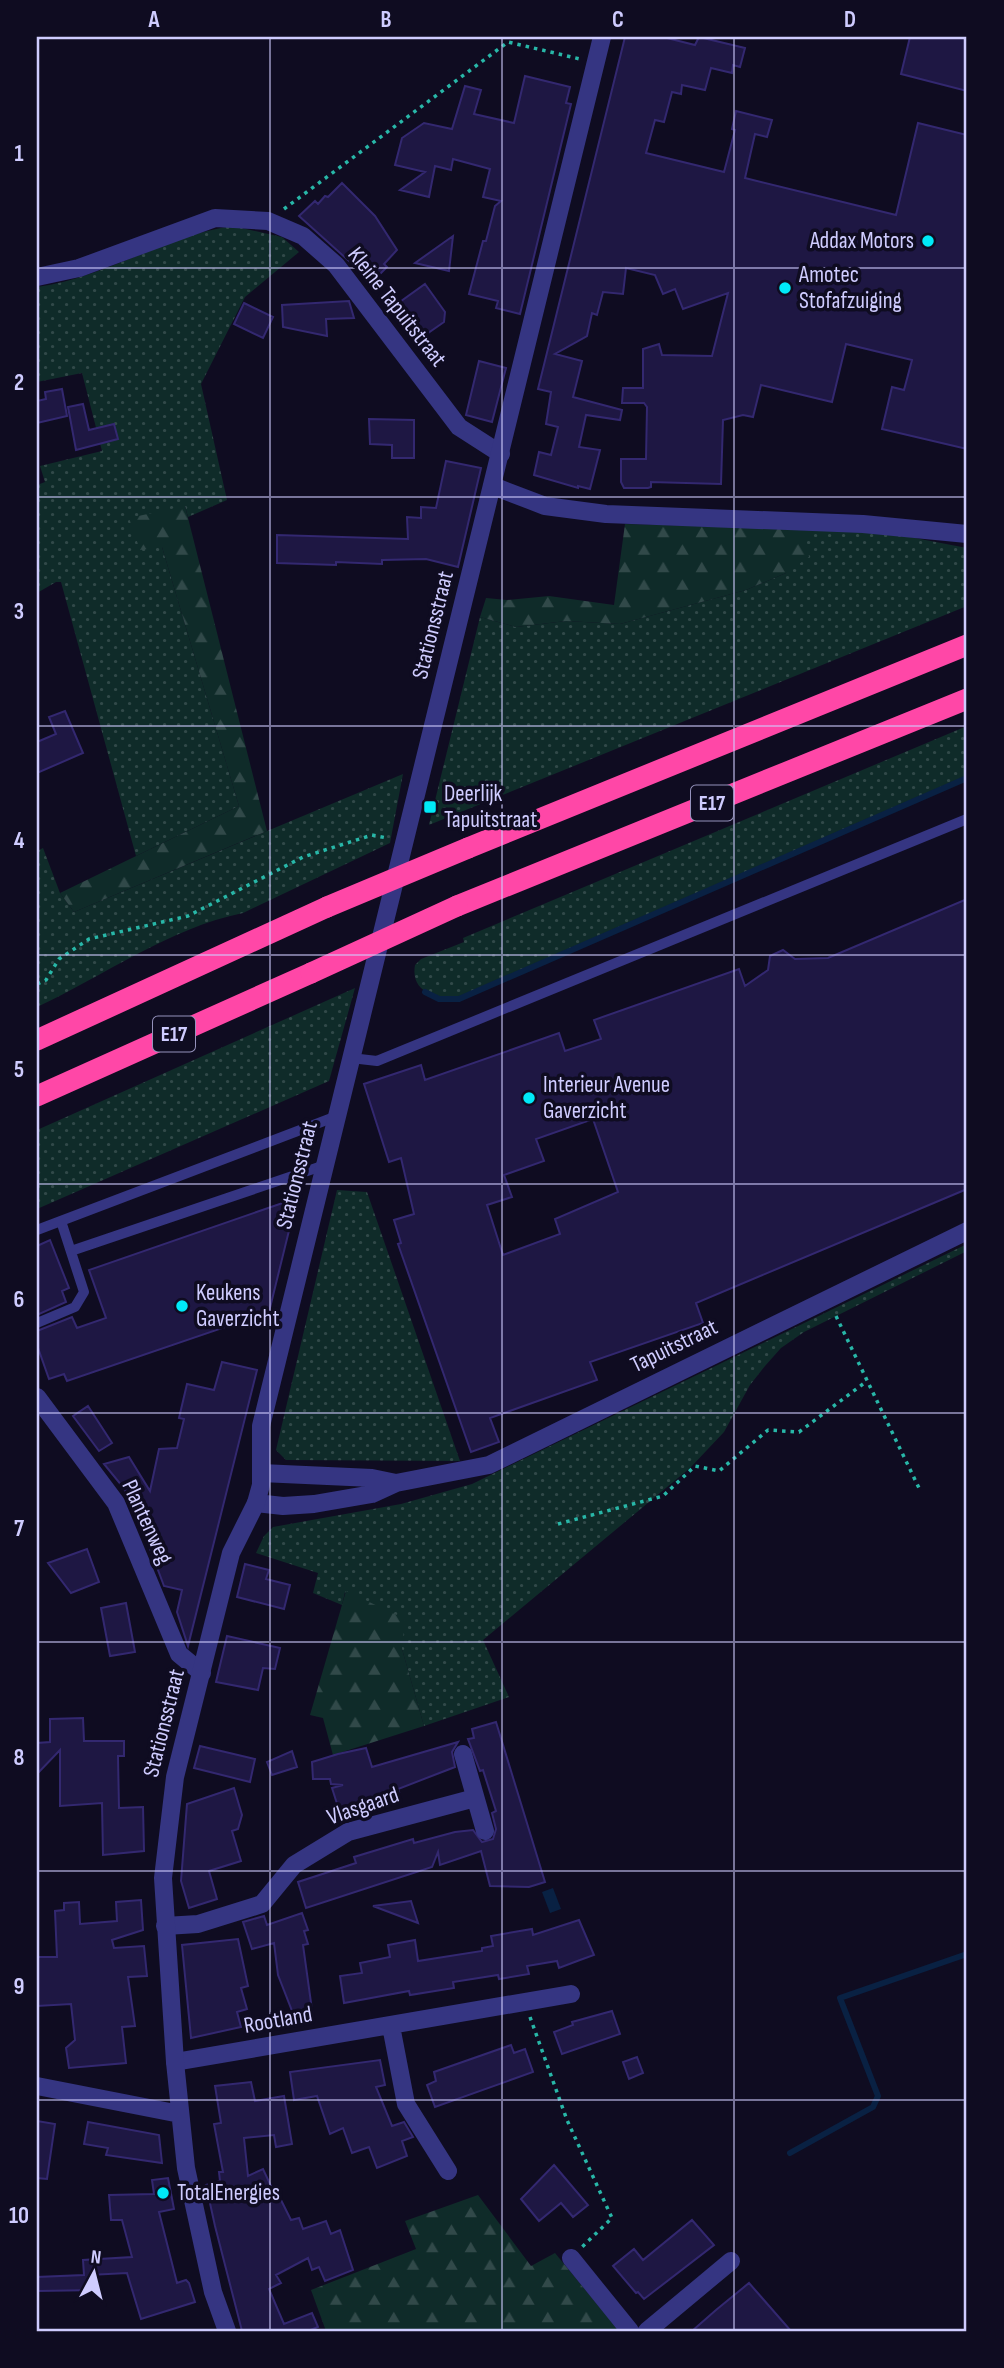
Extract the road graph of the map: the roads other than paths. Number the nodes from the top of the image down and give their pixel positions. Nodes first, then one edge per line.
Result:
1 (603, 37) edge
2 (37, 276) edge
3 (501, 454) junction
4 (493, 486) junction
5 (967, 534) edge
6 (967, 645) edge
7 (967, 699) edge
8 (967, 819) edge
9 (37, 1040) edge
10 (351, 1058) junction
11 (37, 1096) edge
12 (337, 1116) junction
13 (325, 1165) junction
14 (61, 1221) junction
15 (37, 1230) edge
16 (967, 1231) edge
17 (71, 1251) junction
18 (37, 1323) edge
19 (37, 1396) edge
20 (261, 1474) junction
21 (396, 1483) junction
22 (256, 1503) junction
23 (202, 1673) junction
24 (463, 1754) dead end
25 (475, 1798) junction
26 (485, 1831) dead end
27 (165, 1926) junction
28 (571, 1994) dead end
29 (391, 2025) junction
30 (174, 2063) junction
31 (37, 2086) edge
32 (180, 2113) junction
33 (448, 2171) dead end
34 (571, 2258) road end
35 (731, 2261) dead end
36 (227, 2331) edge
37 (630, 2331) edge
38 (647, 2331) edge

1 - 3 street, Stationsstraat
2 - 3 street, Kleine Tapuitstraat
3 - 4 street, Stationsstraat
4 - 5 street
4 - 10 street, Stationsstraat
6 - 9 highway, E17, bridge
7 - 11 highway, E17, bridge
8 - 10 lane
10 - 12 street, Stationsstraat
12 - 13 street, Stationsstraat
12 - 14 lane
13 - 17 lane
13 - 20 street, Stationsstraat
14 - 15 lane
14 - 17 lane
16 - 21 street, Tapuitstraat
17 - 18 lane
19 - 23 street, Plantenweg
20 - 21 street, Tapuitstraat
20 - 22 street, Stationsstraat
21 - 22 street, Tapuitstraat
22 - 23 street, Stationsstraat
23 - 27 street, Stationsstraat
24 - 25 street
25 - 26 street
25 - 27 street, Vlasgaard
27 - 30 street, Stationsstraat
28 - 29 street, Rootland
29 - 30 street, Rootland
29 - 33 street
30 - 32 street, Stationsstraat
31 - 32 street
32 - 36 street, Stationsstraat
34 - 37 street
35 - 38 street

